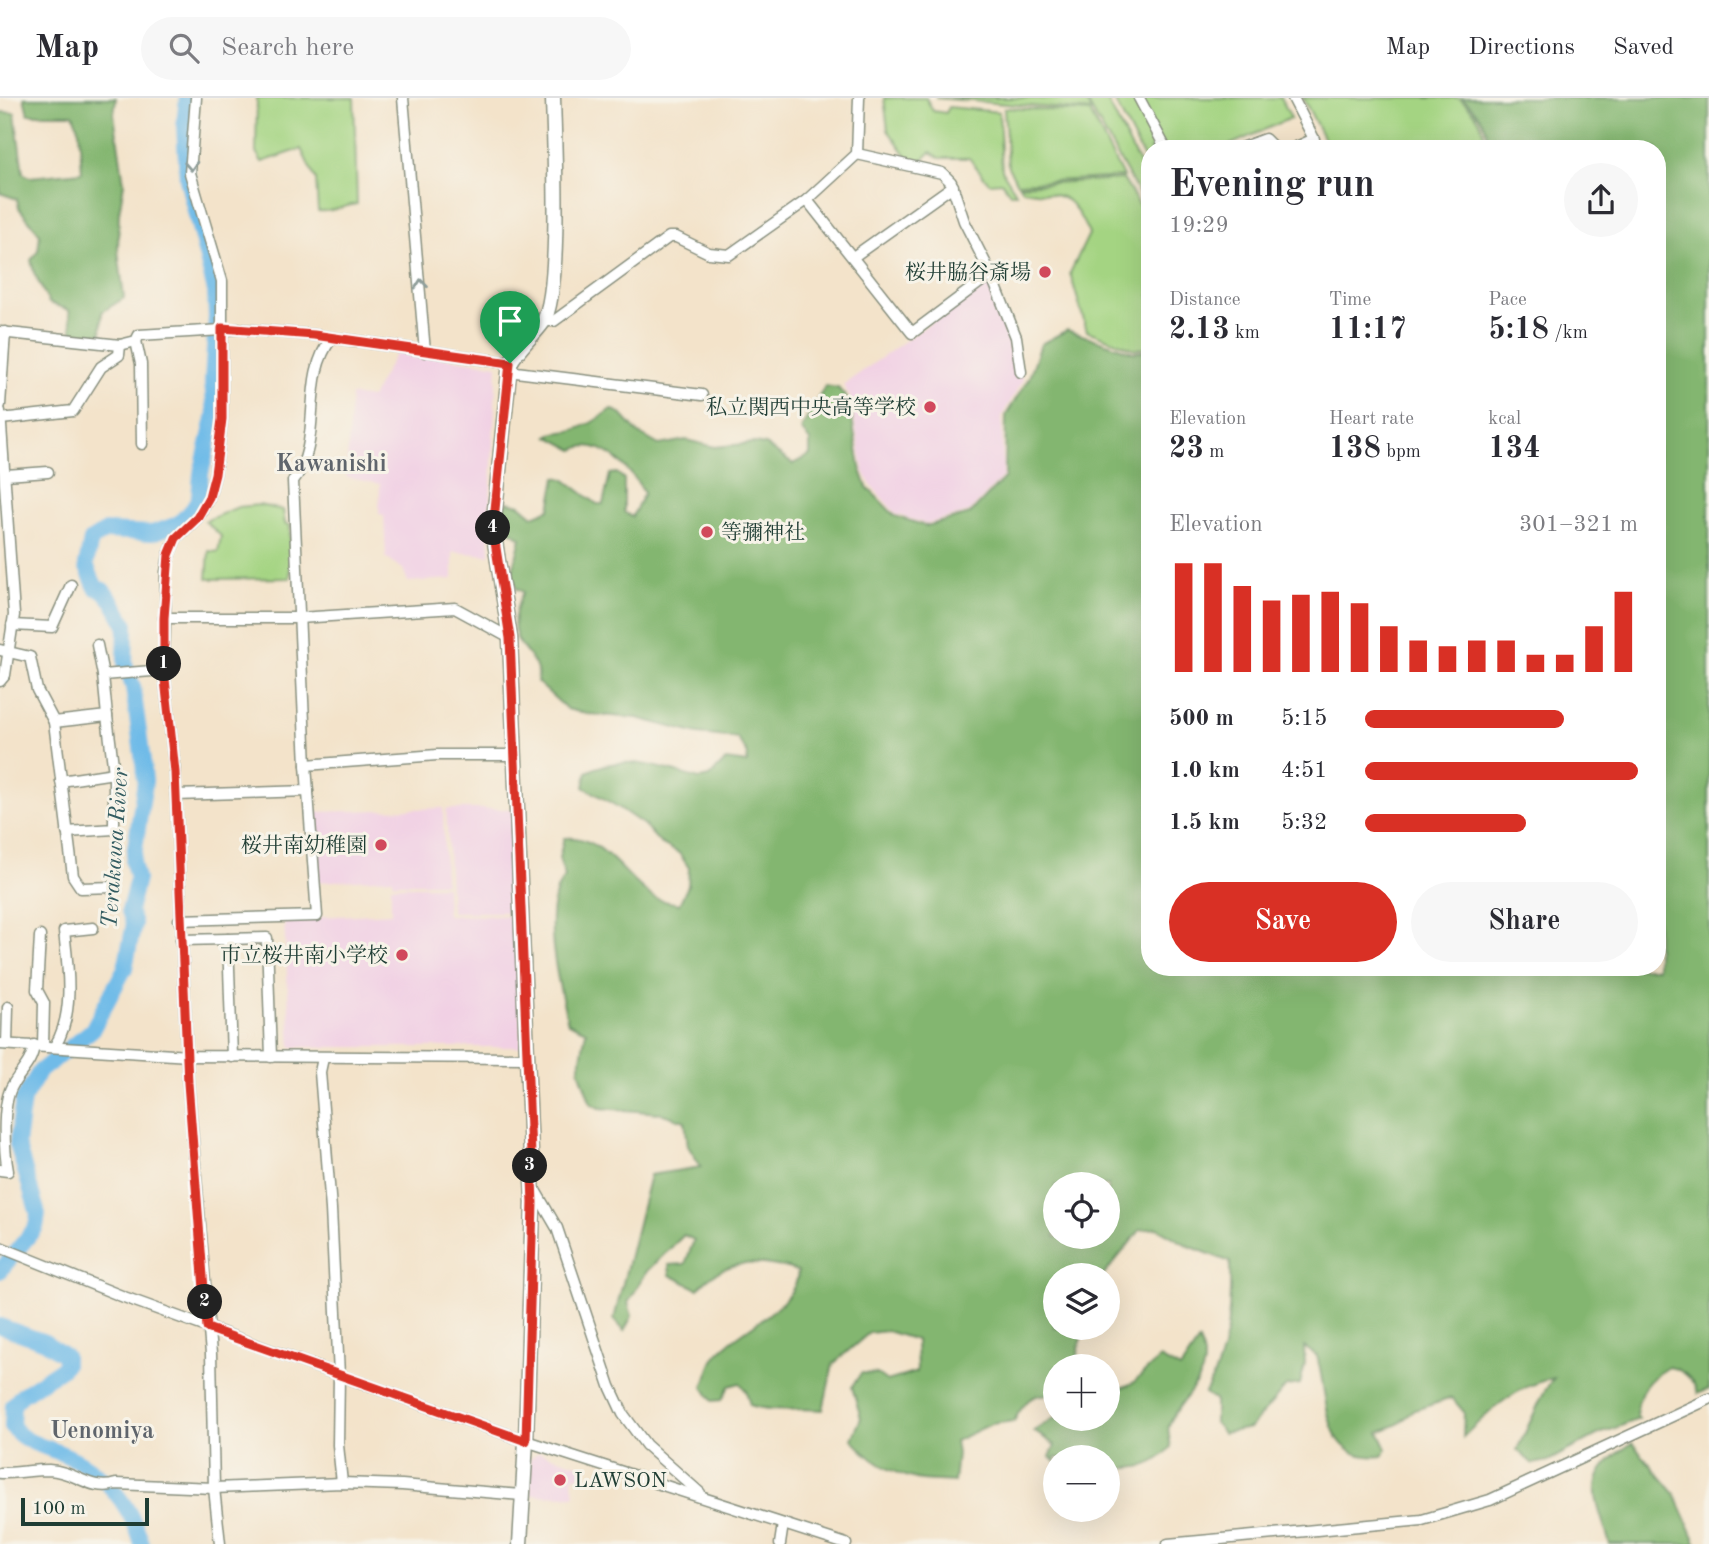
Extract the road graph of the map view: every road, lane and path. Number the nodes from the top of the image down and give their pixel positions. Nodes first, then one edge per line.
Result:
1 (196, 98) edge
2 (403, 98) edge
3 (553, 98) edge
4 (859, 98) edge
5 (1139, 98) edge
6 (1293, 98) edge
7 (1161, 140) edge
8 (1312, 140) edge
9 (857, 154) junction
10 (953, 186) junction
11 (807, 200) junction
12 (853, 257) junction
13 (991, 274) junction
14 (543, 321) junction
15 (216, 329) junction
16 (3, 332) edge
17 (332, 338) junction
18 (136, 341) junction
19 (120, 345) junction
20 (425, 352) junction
21 (509, 367) junction
22 (1021, 372) dead end
23 (702, 395) dead end
24 (0, 405) edge
25 (0, 411) edge
26 (1, 419) edge
27 (142, 444) dead end
28 (48, 472) dead end
29 (6, 475) junction
30 (6, 575) edge
31 (71, 585) dead end
32 (164, 618) junction
33 (299, 618) junction
34 (12, 625) junction
35 (510, 638) junction
36 (97, 645) dead end
37 (5, 650) edge
38 (164, 670) junction
39 (103, 675) junction
40 (0, 681) edge
41 (107, 716) junction
42 (54, 722) junction
43 (516, 755) junction
44 (306, 765) junction
45 (114, 773) junction
46 (61, 781) junction
47 (308, 791) junction
48 (176, 795) junction
49 (68, 832) junction
50 (114, 887) dead end
51 (179, 920) junction
52 (93, 928) dead end
53 (40, 936) dead end
54 (228, 939) junction
55 (181, 940) junction
56 (8, 1007) dead end
57 (3, 1044) edge
58 (38, 1045) junction
59 (55, 1046) junction
60 (190, 1056) junction
61 (232, 1057) junction
62 (271, 1057) junction
63 (323, 1058) junction
64 (525, 1058) junction
65 (0, 1170) edge
66 (531, 1182) junction
67 (0, 1247) edge
68 (207, 1328) junction
69 (339, 1375) junction
70 (1709, 1399) edge
71 (526, 1441) junction
72 (0, 1472) edge
73 (342, 1483) junction
74 (214, 1488) junction
75 (522, 1495) junction
76 (706, 1498) junction
77 (783, 1524) junction
78 (1197, 1543) edge
79 (220, 1544) edge
80 (520, 1544) edge
81 (780, 1544) edge
82 (846, 1544) edge
83 (1168, 1544) edge

1 -> 15 street
20 -> 2 street
3 - 14 main road
4 - 9 street
5 - 7 street
6 - 8 street
9 - 10 street
9 - 11 street
10 - 12 street
10 - 13 street
11 - 12 street
11 - 14 street
12 - 13 street
13 - 22 street
14 - 21 main road
15 - 17 street
15 - 18 street
15 - 32 street
16 - 19 street
16 - 24 street
17 - 20 street
17 - 33 street
18 - 19 street
18 - 27 street
19 - 26 street
20 - 21 street
21 - 23 street
21 - 35 main road
25 - 26 street
26 - 29 street
28 - 29 street
29 - 30 street
30 - 34 street
31 - 34 street
32 - 33 street
32 - 38 street
33 - 35 street
33 - 44 street
34 - 37 street
35 - 43 main road
36 - 39 street
37 - 40 street
37 - 42 street
38 - 39 street
38 - 48 street
39 - 41 street
41 - 42 street
41 - 45 street
42 - 46 street
43 - 44 street
43 - 64 main road
44 - 47 street
45 - 46 street
45 - 49 street
46 - 49 street
47 - 48 street
47 - 51 street
48 - 51 street
49 - 50 street
51 - 55 street
52 - 59 street
53 - 58 street
54 - 55 street
54 - 61 street
54 - 62 street
55 - 60 street
56 - 57 street
57 - 58 street
58 - 59 street
58 - 65 street
59 - 60 street
60 - 61 street
60 - 68 street
61 - 62 street
62 - 63 street
63 - 64 street
63 - 69 street
64 - 66 main road
66 - 71 main road
66 - 76 street
67 - 68 street
68 - 69 street
68 - 74 street
69 - 71 street
69 - 73 street
70 - 78 street
71 - 75 main road
71 - 76 street
72 - 74 street
73 - 74 street
73 - 75 street
74 - 79 street
75 - 80 main road
76 - 77 street
77 - 81 street
77 - 82 street
78 - 83 street

